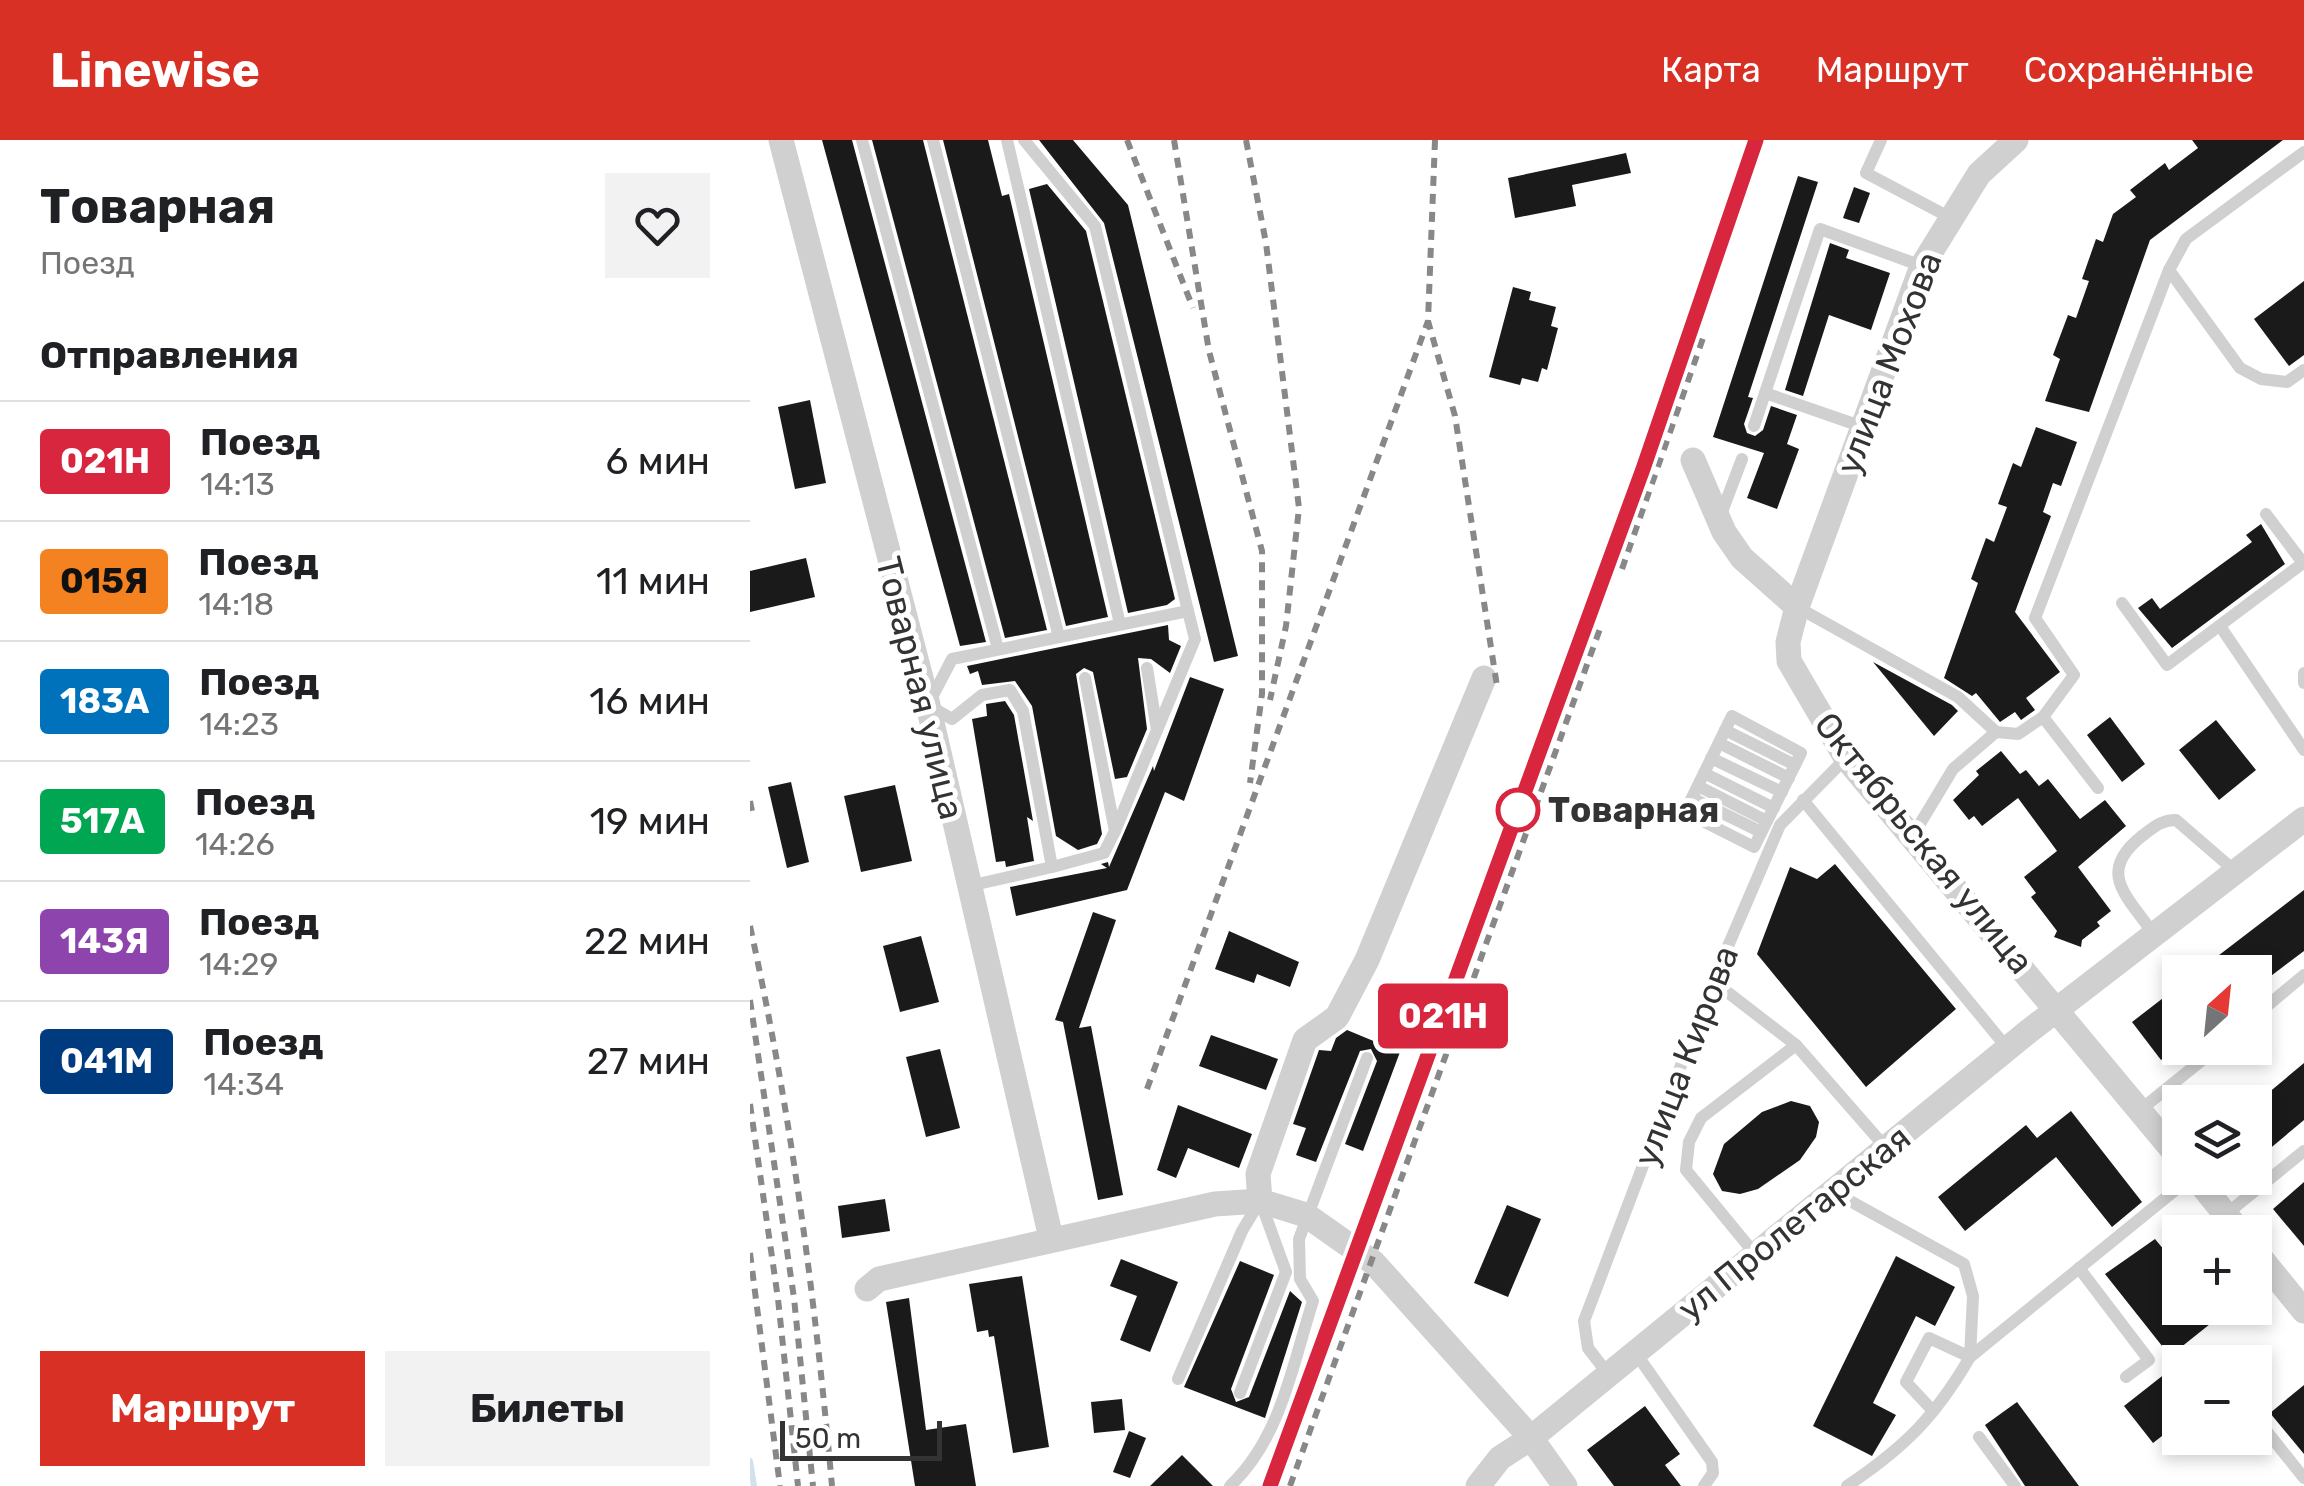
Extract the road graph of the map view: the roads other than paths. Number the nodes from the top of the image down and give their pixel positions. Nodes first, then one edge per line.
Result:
1 (781, 140) edge
2 (862, 140) edge
3 (933, 140) edge
4 (1007, 140) edge
5 (1024, 140) edge
6 (1881, 140) edge
7 (2016, 140) edge
8 (2302, 159) edge
9 (1949, 217) junction
10 (1922, 266) junction
11 (2169, 270) junction
12 (2304, 370) edge
13 (1765, 393) junction
14 (1754, 426) dead end
15 (1863, 428) junction
16 (1742, 459) dead end
17 (1693, 460) dead end
18 (2266, 514) dead end
19 (1719, 520) junction
20 (2122, 603) dead end
21 (1797, 607) junction
22 (1188, 611) junction
23 (1120, 624) junction
24 (2220, 626) junction
25 (1059, 636) junction
26 (998, 649) junction
27 (1146, 668) dead end
28 (2304, 673) edge
29 (1085, 678) dead end
30 (1484, 678) dead end
31 (2304, 683) edge
32 (928, 705) junction
33 (2043, 717) junction
34 (1158, 732) junction
35 (1996, 732) junction
36 (1722, 736) junction
37 (2304, 750) edge
38 (1711, 758) junction
39 (1846, 758) junction
40 (1788, 779) junction
41 (1698, 786) junction
42 (2098, 788) dead end
43 (1806, 796) junction
44 (1770, 821) junction
45 (2302, 824) edge
46 (1115, 831) junction
47 (1912, 837) junction
48 (1052, 866) junction
49 (2235, 871) junction
50 (967, 886) junction
51 (2154, 935) junction
52 (2304, 976) edge
53 (1713, 981) junction
54 (2272, 1002) edge
55 (2058, 1009) junction
56 (1796, 1045) junction
57 (2008, 1049) junction
58 (1367, 1058) dead end
59 (2195, 1065) edge
60 (2140, 1111) junction
61 (2162, 1137) edge
62 (1886, 1148) junction
63 (2304, 1151) edge
64 (1832, 1191) junction
65 (2171, 1195) edge
66 (2208, 1195) edge
67 (1260, 1201) junction
68 (2225, 1215) edge
69 (2242, 1215) edge
70 (1306, 1216) junction
71 (1051, 1238) junction
72 (1755, 1254) junction
73 (2079, 1268) junction
74 (2272, 1272) edge
75 (867, 1290) dead end
76 (2304, 1311) edge
77 (1634, 1352) junction
78 (1970, 1357) junction
79 (1608, 1374) junction
80 (2126, 1377) dead end
81 (1178, 1378) dead end
82 (1240, 1393) dead end
83 (1933, 1411) junction
84 (1979, 1436) dead end
85 (1531, 1438) junction
86 (2272, 1438) edge
87 (2304, 1478) edge
88 (1230, 1486) edge
89 (1478, 1486) edge
90 (1566, 1486) edge
91 (1704, 1486) edge
92 (1847, 1486) edge
93 (2015, 1486) edge

1 - 32 street, Товарная улица
2 - 26 lane
3 - 25 lane
4 - 23 lane
5 - 22 lane
6 - 9 lane
7 - 9 street, улица Мохова
8 - 11 lane
9 - 10 street, улица Мохова
10 - 13 lane
10 - 15 street, улица Мохова
11 - 12 lane
11 - 33 lane
13 - 14 lane
13 - 15 lane
15 - 21 street, улица Мохова
16 - 19 lane
17 - 19 street
18 - 24 lane
19 - 21 street
20 - 24 lane
21 - 35 lane
21 - 39 street, Октябрьская улица
22 - 23 lane
22 - 34 lane
23 - 25 lane
24 - 37 lane
25 - 26 lane
26 - 32 lane
27 - 34 lane
28 - 31 lane
29 - 46 lane
30 - 67 street
32 - 48 lane
32 - 50 street, Товарная улица
33 - 35 lane
33 - 42 lane
34 - 46 lane
35 - 47 lane
36 - 38 lane
36 - 40 lane
36 - 40 lane
38 - 40 lane
38 - 41 lane
39 - 43 lane, улица Кирова
39 - 47 street, Октябрьская улица
40 - 43 lane
40 - 44 lane
41 - 44 lane
41 - 44 lane
43 - 44 lane, улица Кирова
43 - 57 lane
44 - 53 lane, улица Кирова
45 - 49 street, ул Пролетарская
46 - 48 lane
47 - 55 street, Октябрьская улица
48 - 50 lane
49 - 51 street, ул Пролетарская
49 - 51 lane
50 - 71 street, Товарная улица
51 - 55 street, ул Пролетарская
52 - 54 lane
53 - 56 lane
53 - 79 lane, улица Кирова
55 - 57 street, ул Пролетарская
55 - 60 street, Октябрьская улица
56 - 62 lane
56 - 72 lane
57 - 62 street, ул Пролетарская
58 - 70 lane
59 - 60 lane
60 - 61 street, Октябрьская улица
62 - 64 street, ул Пролетарская
63 - 69 lane
64 - 72 street, ул Пролетарская
64 - 78 lane
65 - 73 lane
66 - 68 street
67 - 70 street
67 - 71 street
67 - 81 lane
67 - 82 lane
70 - 85 street
70 - 88 lane
71 - 75 street
72 - 77 street, ул Пролетарская
73 - 78 lane
73 - 80 lane
74 - 76 street
77 - 79 street, ул Пролетарская
77 - 91 lane
78 - 83 lane
78 - 83 lane
79 - 85 street, ул Пролетарская
83 - 92 lane
84 - 93 lane
85 - 89 street, ул Пролетарская
85 - 90 street
86 - 87 lane

